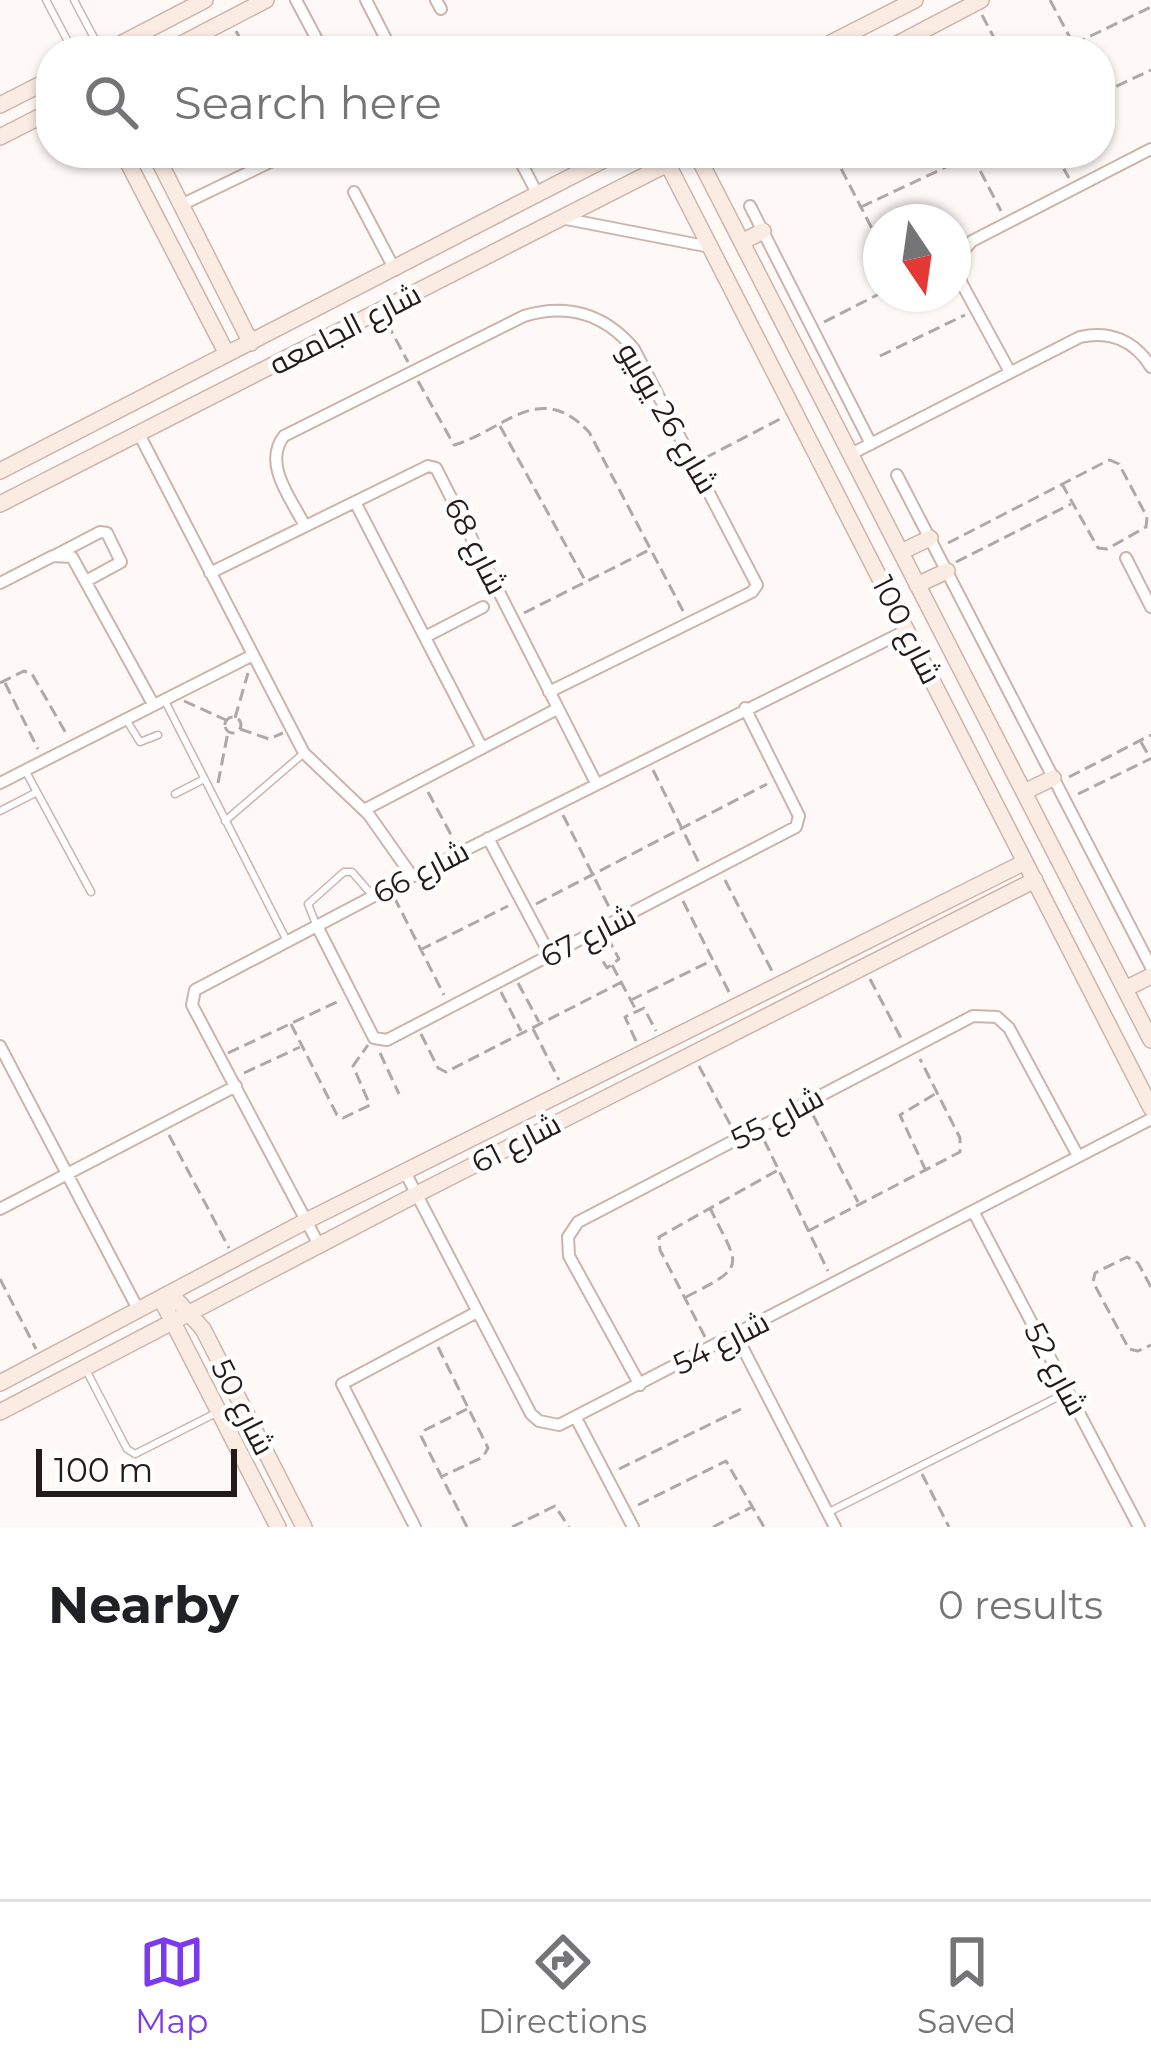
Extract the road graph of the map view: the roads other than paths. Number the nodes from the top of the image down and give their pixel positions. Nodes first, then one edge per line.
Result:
1 (46, 0) edge
2 (74, 0) edge
3 (205, 0) edge
4 (266, 0) edge
5 (296, 0) edge
6 (366, 0) edge
7 (915, 0) edge
8 (979, 2) edge
9 (65, 36) edge
10 (95, 36) edge
11 (134, 36) edge
12 (199, 36) edge
13 (315, 36) edge
14 (384, 36) edge
15 (844, 36) edge
16 (913, 36) edge
17 (36, 87) edge
18 (0, 105) edge
19 (36, 119) edge
20 (0, 137) edge
21 (1151, 149) edge
22 (1115, 167) edge
23 (131, 168) edge
24 (163, 168) edge
25 (258, 168) edge
26 (524, 168) edge
27 (589, 168) edge
28 (649, 168) edge
29 (670, 168) edge
30 (701, 168) edge
31 (1113, 168) edge
32 (354, 192) dead end
33 (538, 195) junction
34 (182, 205) junction
35 (750, 206) dead end
36 (561, 218) junction
37 (763, 231) junction
38 (742, 242) junction
39 (710, 248) junction
40 (395, 270) junction
41 (772, 301) junction
42 (310, 314) junction
43 (745, 314) junction
44 (324, 340) junction
45 (251, 343) junction
46 (227, 355) junction
47 (1151, 367) edge
48 (1010, 371) junction
49 (139, 434) junction
50 (871, 444) junction
51 (850, 454) junction
52 (3, 469) edge
53 (897, 475) dead end
54 (20, 494) junction
55 (356, 502) junction
56 (0, 504) edge
57 (305, 526) junction
58 (933, 543) junction
59 (901, 552) junction
60 (53, 556) junction
61 (1126, 558) dead end
62 (946, 569) junction
63 (210, 573) junction
64 (88, 580) junction
65 (0, 583) edge
66 (917, 585) junction
67 (483, 607) dead end
68 (1151, 607) edge
69 (907, 630) junction
70 (424, 637) junction
71 (253, 656) junction
72 (549, 692) junction
73 (163, 699) junction
74 (745, 708) junction
75 (557, 709) junction
76 (126, 718) junction
77 (994, 734) junction
78 (158, 735) dead end
79 (482, 748) junction
80 (967, 748) junction
81 (304, 753) junction
82 (26, 770) junction
83 (204, 779) junction
84 (1055, 781) junction
85 (0, 784) edge
86 (596, 784) junction
87 (37, 792) junction
88 (1024, 792) junction
89 (175, 794) dead end
90 (364, 810) junction
91 (0, 812) edge
92 (225, 821) junction
93 (488, 838) junction
94 (1025, 862) junction
95 (412, 876) junction
96 (1035, 880) junction
97 (91, 892) dead end
98 (373, 896) junction
99 (317, 926) junction
100 (287, 941) junction
101 (550, 955) junction
102 (1151, 972) edge
103 (1125, 989) junction
104 (1151, 1040) edge
105 (0, 1046) edge
106 (234, 1083) junction
107 (1151, 1108) edge
108 (1151, 1118) edge
109 (1078, 1156) junction
110 (405, 1172) junction
111 (68, 1175) junction
112 (416, 1194) junction
113 (0, 1209) edge
114 (973, 1211) junction
115 (307, 1221) junction
116 (319, 1245) junction
117 (166, 1297) junction
118 (139, 1311) junction
119 (477, 1312) junction
120 (190, 1314) junction
121 (173, 1323) junction
122 (736, 1335) junction
123 (86, 1368) junction
124 (0, 1383) edge
125 (640, 1384) junction
126 (1069, 1392) junction
127 (0, 1412) edge
128 (219, 1412) junction
129 (576, 1418) junction
130 (827, 1513) junction
131 (278, 1527) edge
132 (304, 1527) edge
133 (415, 1527) edge
134 (633, 1527) edge
135 (835, 1527) edge
136 (1139, 1527) edge

1 - 9 lane
2 - 10 lane
3 - 11 main road
4 - 12 main road
5 - 13 street
6 - 14 street
7 - 15 main road
8 - 16 main road
17 - 18 main road
19 - 20 main road
21 - 22 street
23 - 46 main road
24 - 34 main road
25 - 34 street
26 - 33 street
27 - 33 main road, شارع الجامعه
28 - 36 main road, شارع الجامعه
29 - 39 main road, شارع 100
30 - 38 main road, شارع 100
31 - 48 street
32 - 40 street
33 - 40 main road, شارع الجامعه
34 - 45 main road
35 - 37 street
36 - 39 street
36 - 44 main road, شارع الجامعه
37 - 38 main road
37 - 50 street
38 - 41 main road, شارع 100
39 - 43 main road, شارع 100
40 - 42 main road, شارع الجامعه
41 - 43 main road
41 - 51 main road, شارع 100
42 - 44 main road
42 - 45 main road, شارع الجامعه
43 - 69 main road, شارع 100
44 - 49 main road, شارع الجامعه
45 - 46 main road, شارع الجامعه
46 - 52 main road, شارع الجامعه
47 - 48 street
48 - 50 street
49 - 54 main road, شارع الجامعه
49 - 63 street
50 - 51 street
51 - 59 main road, شارع 100
52 - 54 main road
53 - 58 street
54 - 56 main road, شارع الجامعه
55 - 57 street, شارع 68
55 - 70 street
55 - 72 street, شارع 68
57 - 63 street, شارع 68
57 - 72 street, شارع 26 يوليو
58 - 59 main road
58 - 62 street
59 - 66 main road, شارع 100
60 - 64 street
60 - 64 street
60 - 65 street
61 - 68 street
62 - 66 main road
62 - 84 street
63 - 71 street
64 - 73 street
66 - 77 main road, شارع 100
67 - 70 street
69 - 74 street, شارع 66
69 - 80 main road, شارع 100
70 - 79 street
71 - 73 street
71 - 81 street
72 - 75 street, شارع 68
73 - 76 street
73 - 83 lane
74 - 86 street, شارع 66
74 - 101 street, شارع 67
75 - 79 street
75 - 86 street, شارع 68
76 - 78 lane
76 - 82 street
77 - 80 main road
77 - 88 main road, شارع 100
79 - 90 street
80 - 94 main road, شارع 100
81 - 90 street
81 - 92 lane
82 - 85 street
82 - 87 lane
83 - 89 lane
83 - 92 lane
84 - 88 main road
84 - 102 street
86 - 93 street, شارع 66
87 - 91 lane
87 - 97 lane
88 - 103 main road, شارع 100
90 - 95 street
92 - 100 lane
93 - 95 street, شارع 66
93 - 101 street
94 - 96 main road, شارع 100
94 - 110 main road, شارع 61
95 - 98 street, شارع 66
96 - 107 main road, شارع 100
96 - 112 main road, شارع 61
98 - 99 street, شارع 66
98 - 99 lane
99 - 100 street, شارع 66
99 - 101 street, شارع 67
100 - 106 street, شارع 66
102 - 103 main road
103 - 104 main road, شارع 100
105 - 111 street
106 - 111 street
106 - 115 street, شارع 66
108 - 109 street, شارع 54
109 - 114 street, شارع 54
109 - 125 street, شارع 55
110 - 112 street
110 - 115 main road, شارع 61
111 - 113 street
111 - 118 street
112 - 116 main road, شارع 61
112 - 119 street
114 - 122 street, شارع 54
114 - 126 street, شارع 52
115 - 116 street, شارع 66
115 - 117 main road, شارع 61
116 - 120 main road, شارع 61
117 - 118 main road, شارع 61
117 - 120 main road, شارع 50
117 - 121 main road, شارع 50
118 - 124 main road, شارع 61
119 - 129 street
119 - 133 street
120 - 121 main road, شارع 61
120 - 132 main road, شارع 50
121 - 123 main road, شارع 61
121 - 128 main road, شارع 50
122 - 125 street, شارع 54
122 - 130 street
123 - 127 main road, شارع 61
123 - 128 lane
125 - 129 street, شارع 54
126 - 130 lane
126 - 136 street, شارع 52
128 - 131 main road, شارع 50
129 - 134 street
130 - 135 street

